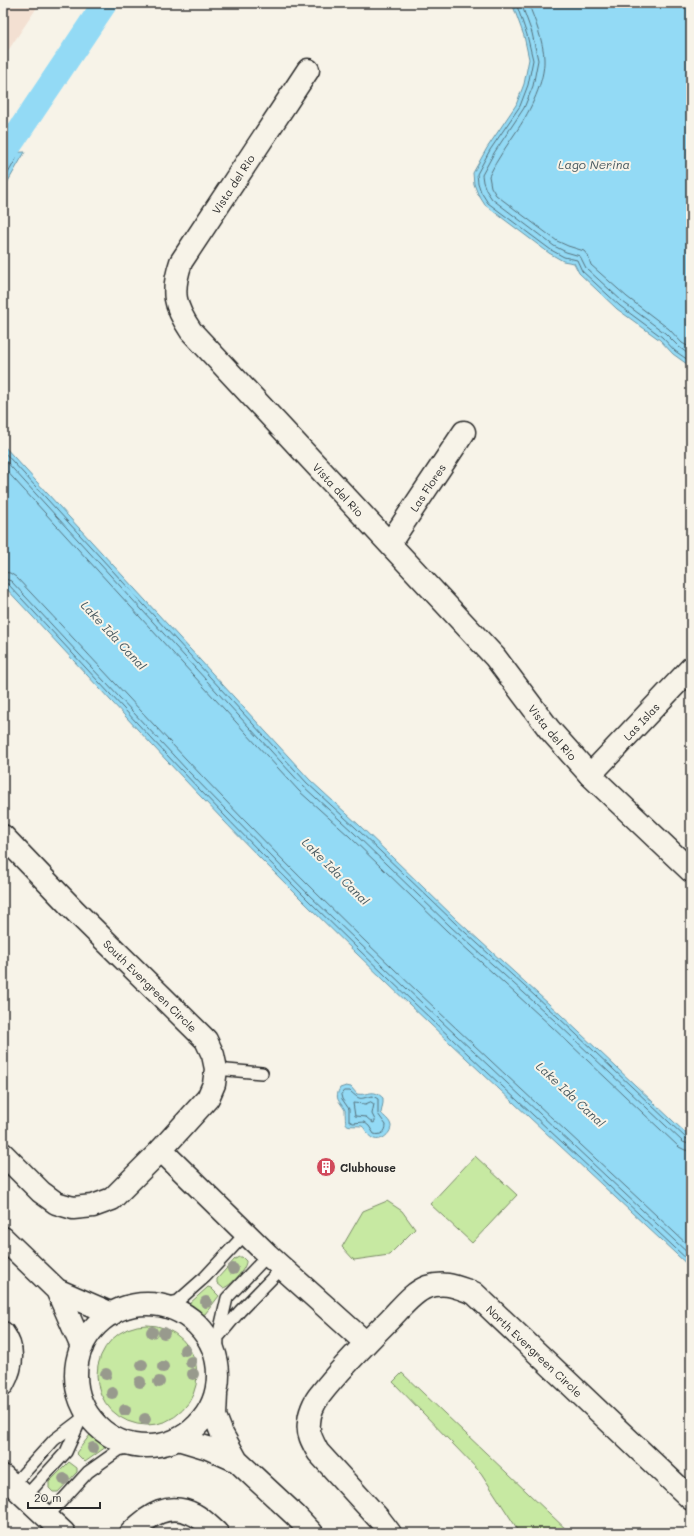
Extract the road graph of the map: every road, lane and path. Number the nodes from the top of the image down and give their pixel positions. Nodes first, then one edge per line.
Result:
1 (308, 70) dead end
2 (464, 432) dead end
3 (390, 543) junction
4 (691, 668) edge
5 (590, 775) junction
6 (3, 836) edge
7 (691, 871) edge
8 (216, 1069) junction
9 (262, 1073) dead end
10 (161, 1150) junction
11 (3, 1154) edge
12 (246, 1233) junction
13 (3, 1238) edge
14 (275, 1262) junction
15 (57, 1290) junction
16 (160, 1306) junction
17 (112, 1314) junction
18 (3, 1333) edge
19 (218, 1337) junction
20 (366, 1343) junction
21 (82, 1347) junction
22 (218, 1362) junction
23 (3, 1384) edge
24 (216, 1392) junction
25 (82, 1412) junction
26 (178, 1439) junction
27 (137, 1446) junction
28 (237, 1461) junction
29 (14, 1486) edge
30 (691, 1499) edge
31 (47, 1517) junction
32 (64, 1533) edge
33 (131, 1533) edge
34 (217, 1533) edge
35 (312, 1533) edge
36 (390, 1533) edge

1 - 3 street, Vista del Rio
2 - 3 street, Las Flores
3 - 5 street, Vista del Rio
4 - 5 street, Las Islas
5 - 7 street, Vista del Rio
6 - 8 street, South Evergreen Circle
8 - 9 lane
8 - 10 street, South Evergreen Circle
10 - 11 street, South Evergreen Circle
10 - 12 street
12 - 14 street
12 - 16 lane
13 - 15 street
14 - 19 lane
14 - 19 lane
14 - 20 street
15 - 17 street
15 - 21 street
16 - 17 street
16 - 22 street
17 - 21 street
18 - 23 street
19 - 22 lane
20 - 30 street, North Evergreen Circle
20 - 36 street, North Evergreen Circle
21 - 25 street
22 - 24 street
24 - 26 street
24 - 28 street
25 - 27 street
25 - 29 lane
25 - 29 lane
26 - 27 street
26 - 28 street
27 - 31 lane
28 - 35 street
29 - 31 street
31 - 32 street
33 - 34 street

